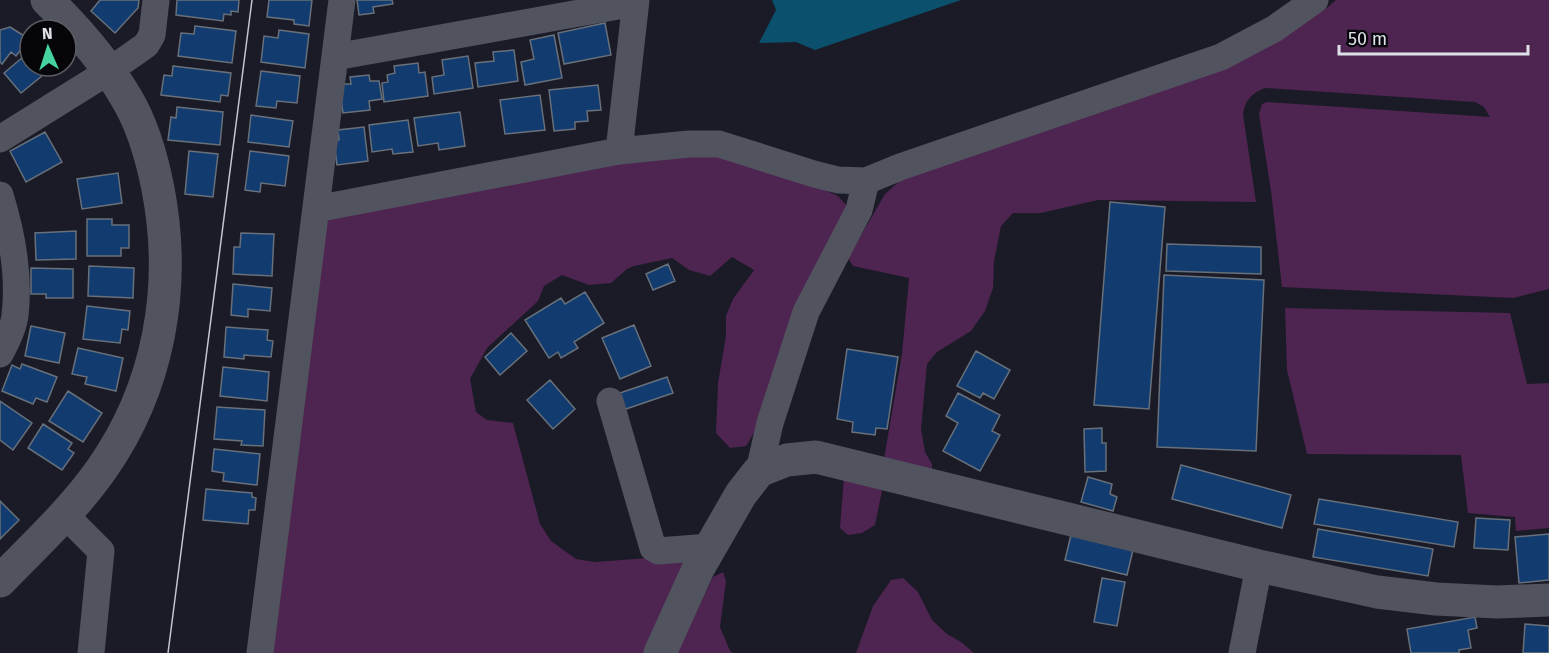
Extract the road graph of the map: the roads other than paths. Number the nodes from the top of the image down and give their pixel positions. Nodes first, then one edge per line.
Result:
1 (47, 0) edge
2 (156, 0) edge
3 (342, 0) edge
4 (1315, 0) edge
5 (636, 2) edge
6 (335, 57) junction
7 (109, 71) junction
8 (0, 139) edge
9 (619, 151) junction
10 (866, 181) junction
11 (0, 195) edge
12 (316, 209) junction
13 (8, 314) edge
14 (0, 354) edge
15 (610, 401) dead end
16 (759, 471) junction
17 (64, 514) junction
18 (710, 548) junction
19 (1259, 566) junction
20 (0, 581) edge
21 (1549, 600) edge
22 (91, 653) edge
23 (260, 653) edge
24 (660, 653) edge
25 (1242, 653) edge

1 - 7 street
2 - 7 street
3 - 6 street
4 - 10 street
5 - 6 street
5 - 9 street
6 - 12 street
7 - 8 street
7 - 17 street
9 - 10 street
9 - 12 street
10 - 16 street
11 - 13 street
12 - 23 street
13 - 14 street
15 - 18 street
16 - 18 street
16 - 19 street
17 - 20 street
17 - 22 street
18 - 24 street
19 - 21 street
19 - 25 street

